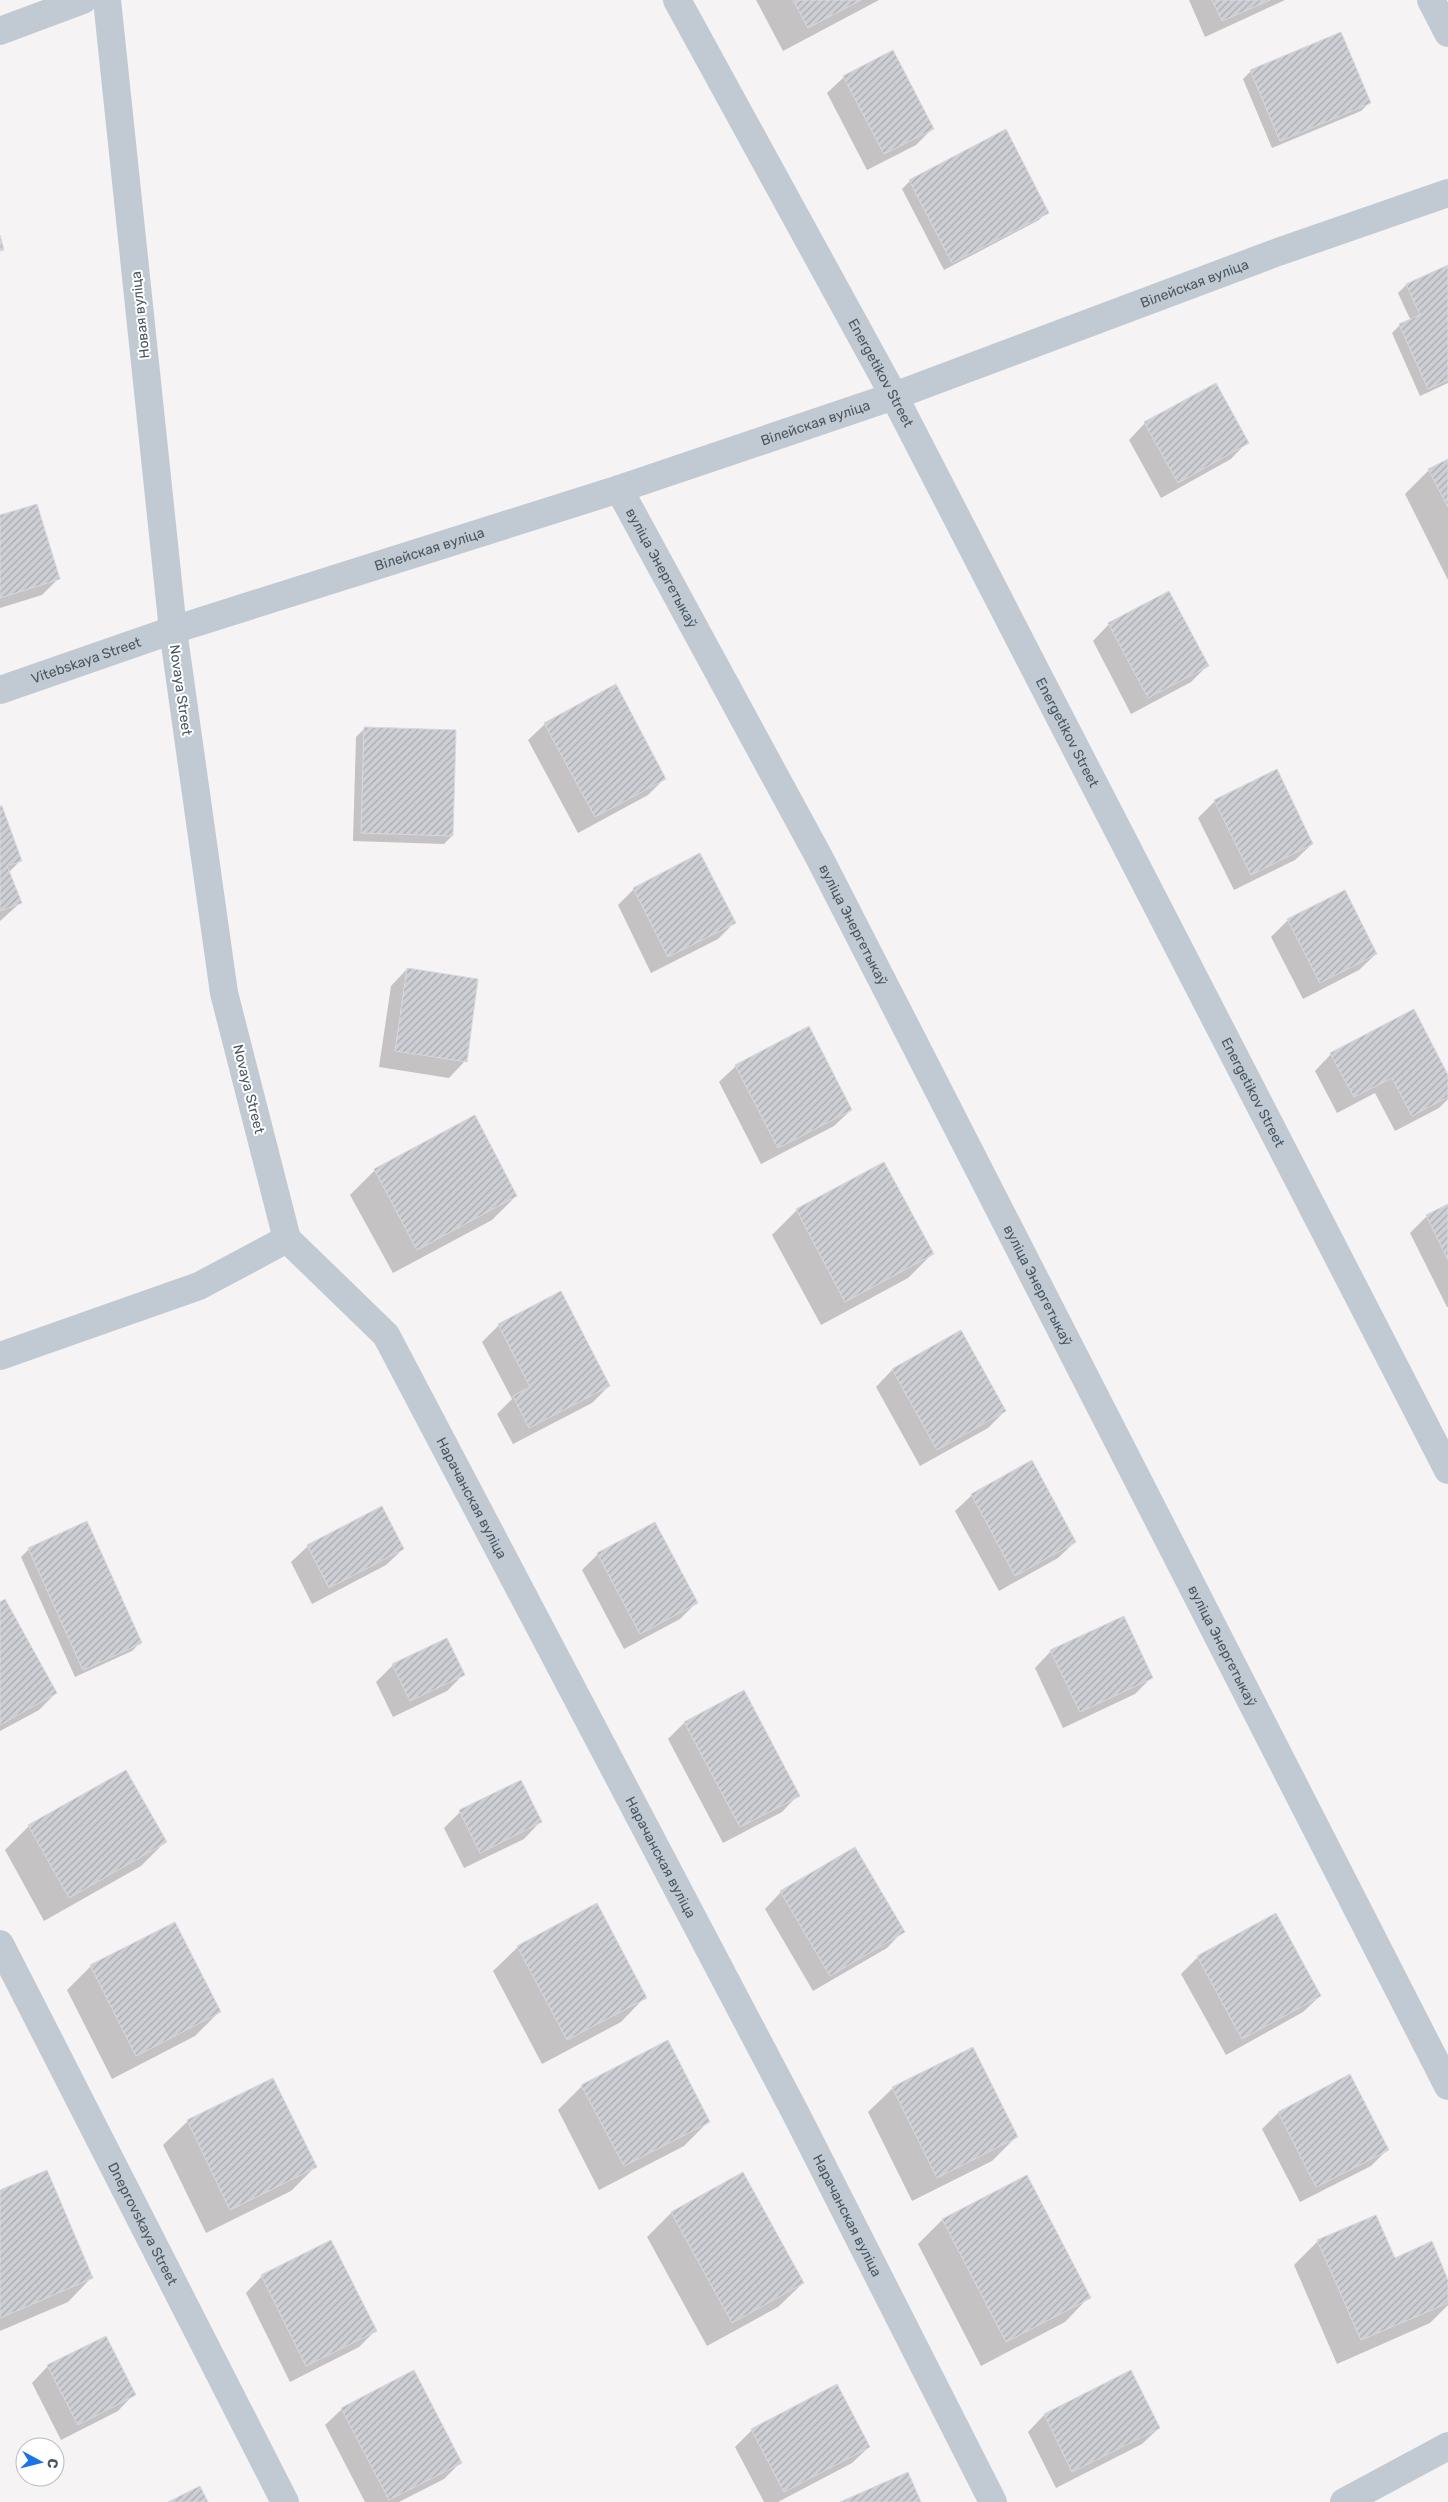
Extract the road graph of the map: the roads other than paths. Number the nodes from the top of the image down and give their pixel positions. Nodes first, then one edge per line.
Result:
1 (83, 0) edge
2 (107, 0) edge
3 (677, 0) edge
4 (1431, 0) edge
5 (0, 31) edge
6 (1448, 33) edge
7 (1448, 194) edge
8 (894, 396) junction
9 (619, 489) junction
10 (173, 630) junction
11 (0, 690) edge
12 (288, 1239) junction
13 (0, 1356) edge
14 (1448, 1470) edge
15 (0, 1944) edge
16 (1448, 2086) edge
17 (1448, 2446) edge
18 (285, 2502) edge
19 (993, 2502) edge
20 (1344, 2502) edge

1 - 5 street
2 - 10 street, Новая вуліца
3 - 8 street, Energetikov Street
4 - 6 street
7 - 8 street, Вілейская вуліца
8 - 9 street, Вілейская вуліца
8 - 14 street, Energetikov Street
9 - 10 street, Вілейская вуліца
9 - 16 street, вуліца Энергетыкаў
10 - 11 street, Vitebskaya Street
10 - 12 street, Novaya Street
12 - 13 street
12 - 19 street, Нарачанская вуліца
15 - 18 street, Dneprovskaya Street
17 - 20 street

